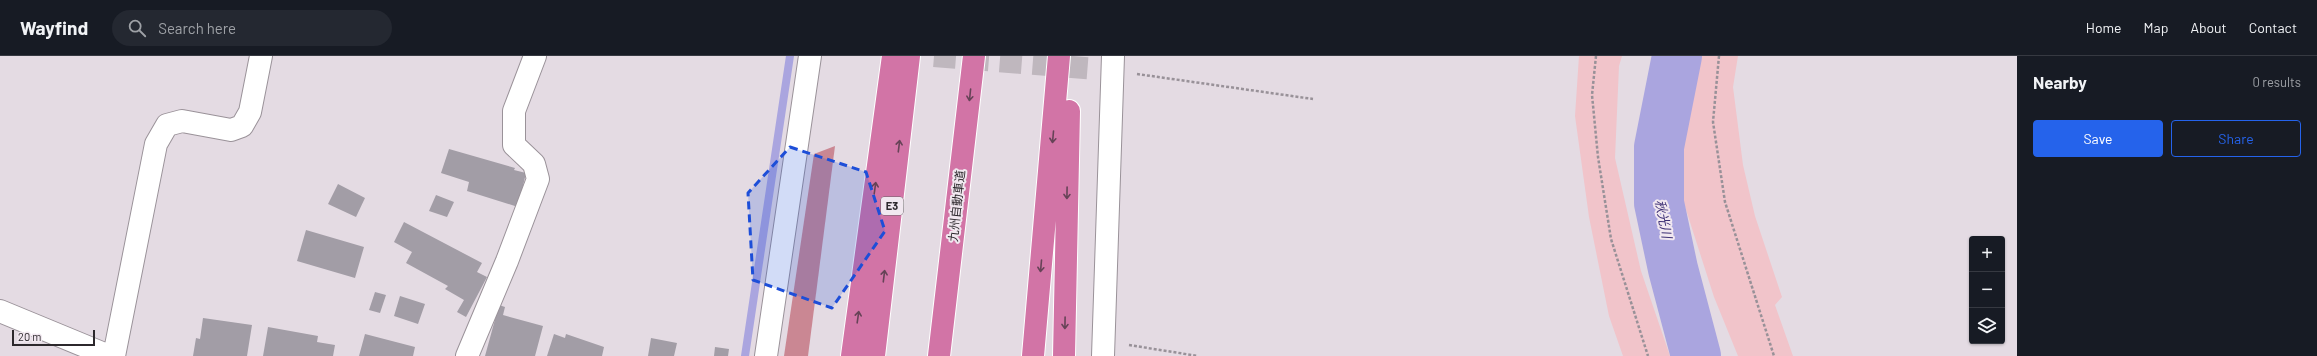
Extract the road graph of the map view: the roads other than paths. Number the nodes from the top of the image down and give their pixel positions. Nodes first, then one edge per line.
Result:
1 (261, 56) edge
2 (535, 56) edge
3 (810, 56) edge
4 (892, 56) edge
5 (909, 56) edge
6 (974, 56) edge
7 (1059, 56) edge
8 (1070, 56) edge
9 (1108, 65) edge
10 (953, 248) junction
11 (0, 311) edge
12 (1103, 348) edge
13 (108, 356) edge
14 (114, 356) edge
15 (467, 356) edge
16 (766, 356) edge
17 (852, 356) edge
18 (874, 356) edge
19 (939, 356) edge
20 (946, 356) edge
21 (1032, 356) edge
22 (1064, 356) edge

1 - 14 street
2 - 15 street
3 - 16 street
17 -> 4 highway
18 -> 5 highway, E3
6 -> 10 highway, 九州自動車道
7 -> 21 highway
8 -> 22 highway
9 - 12 street
10 - 19 highway, 九州自動車道
10 - 20 highway
11 - 13 street

